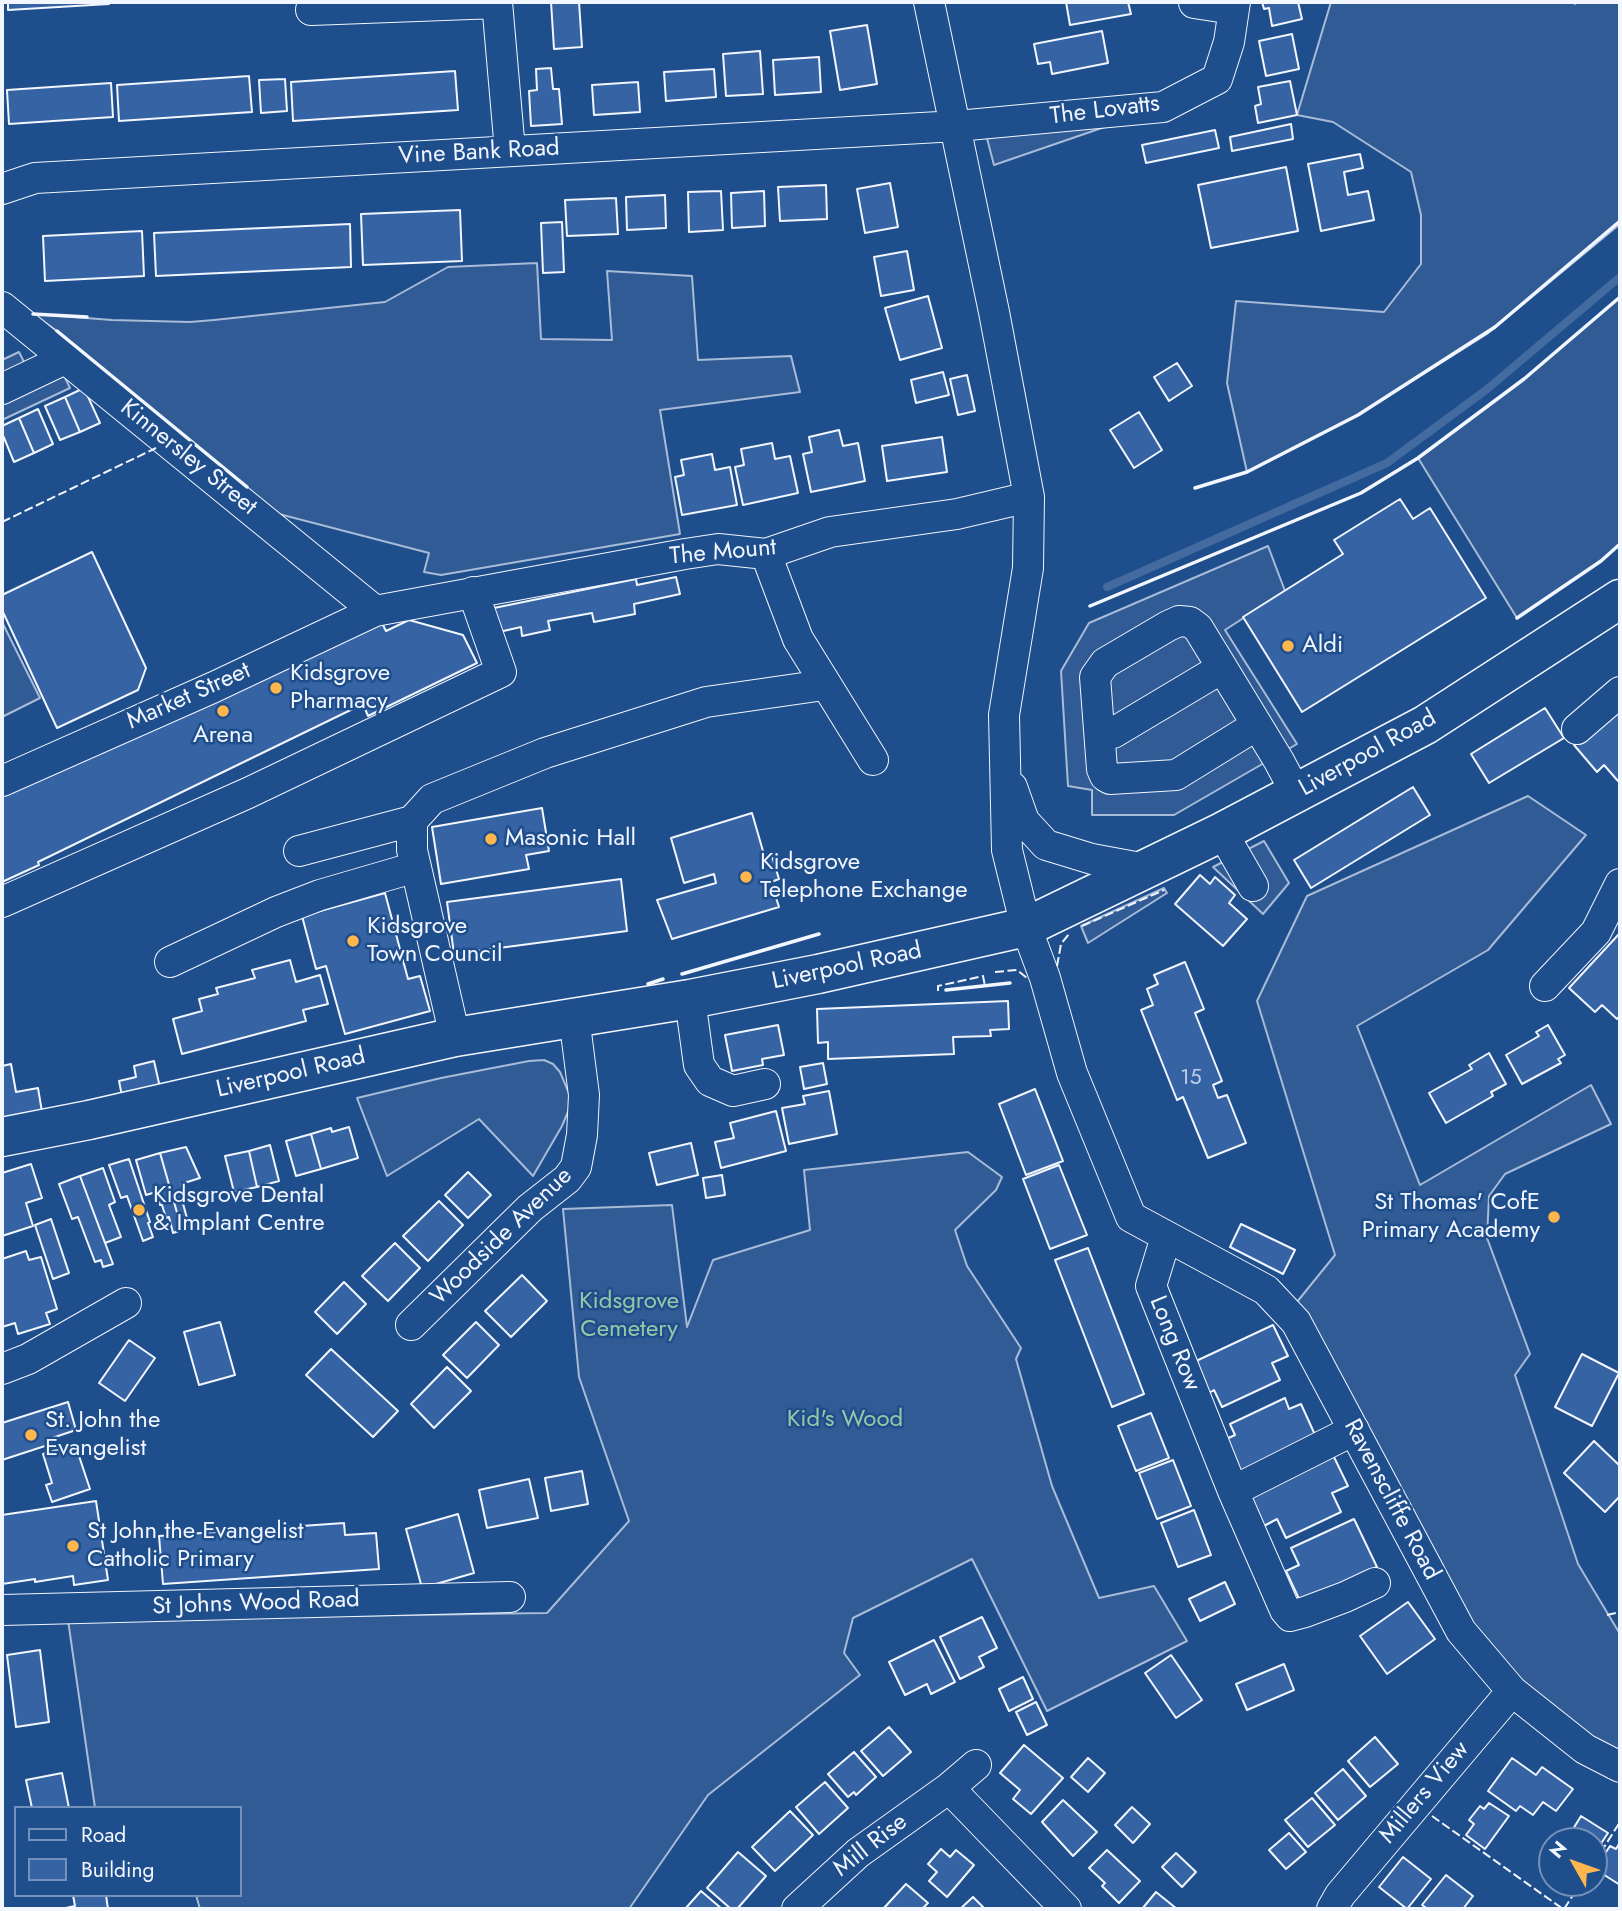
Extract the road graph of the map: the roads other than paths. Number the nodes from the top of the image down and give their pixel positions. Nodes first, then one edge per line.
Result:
1 (929, 2) edge
2 (497, 3) edge
3 (1194, 3) edge
4 (1234, 5) edge
5 (311, 10) dead end
6 (957, 126) junction
7 (510, 151) junction
8 (2, 189) edge
9 (2, 307) edge
10 (67, 358) junction
11 (2, 389) edge
12 (1029, 497) junction
13 (766, 554) junction
14 (473, 592) junction
15 (1620, 599) edge
16 (375, 611) junction
17 (1223, 668) junction
18 (824, 685) junction
19 (1620, 692) edge
20 (1257, 725) junction
21 (1577, 729) dead end
22 (1100, 735) junction
23 (873, 761) dead end
24 (1004, 764) junction
25 (2, 781) edge
26 (1296, 793) junction
27 (412, 821) junction
28 (1222, 832) junction
29 (299, 851) dead end
30 (416, 867) junction
31 (1146, 869) junction
32 (1620, 884) edge
33 (1253, 886) dead end
34 (2, 902) edge
35 (1620, 907) edge
36 (1026, 927) junction
37 (1596, 932) junction
38 (170, 962) dead end
39 (1545, 986) dead end
40 (690, 999) junction
41 (574, 1017) junction
42 (455, 1037) junction
43 (765, 1084) dead end
44 (2, 1137) edge
45 (1166, 1237) junction
46 (127, 1303) dead end
47 (411, 1325) dead end
48 (2, 1369) edge
49 (1354, 1430) junction
50 (1233, 1491) junction
51 (1375, 1583) dead end
52 (510, 1597) dead end
53 (2, 1610) edge
54 (1512, 1691) junction
55 (976, 1765) dead end
56 (1620, 1767) edge
57 (949, 1788) junction
58 (1345, 1905) edge
59 (796, 1909) edge
60 (1066, 1909) edge

1 - 6 street
2 - 5 street
2 - 7 street
3 - 4 street
4 - 6 street, The Lovatts
6 - 7 street, Vine Bank Road
6 - 12 street
7 - 8 street, Vine Bank Road
9 - 10 street, Kinnersley Street
10 - 11 street
10 - 16 street, Kinnersley Street
12 - 13 street, The Mount
12 - 24 street
13 - 14 street, The Mount
13 - 18 street
14 - 16 street, The Mount
14 - 34 street
15 - 26 main road, Liverpool Road
16 - 25 street, Market Street
17 - 20 street
17 - 22 street
17 - 22 street
18 - 23 street
18 - 27 street
19 - 21 street
20 - 22 street
20 - 26 street
24 - 31 street
24 - 36 street
26 - 28 main road, Liverpool Road
27 - 29 street
27 - 30 street
28 - 31 main road, Liverpool Road
28 - 33 street
30 - 38 street
30 - 42 street
31 - 36 main road, Liverpool Road
32 - 37 street
35 - 37 street
36 - 40 main road, Liverpool Road
36 - 45 street
37 - 39 street
40 - 41 main road, Liverpool Road
40 - 43 street
41 - 42 main road, Liverpool Road
41 - 47 street, Woodside Avenue
42 - 44 main road, Liverpool Road
45 - 49 street, Ravenscliffe Road
45 - 50 street, Long Row
46 - 48 street
49 - 50 street
49 - 54 street, Ravenscliffe Road
50 - 51 street, Long Row
52 - 53 street, St Johns Wood Road
54 - 56 street, Ravenscliffe Road
54 - 58 street, Millers View
55 - 57 street, Mill Rise
57 - 59 street, Mill Rise
57 - 60 street

